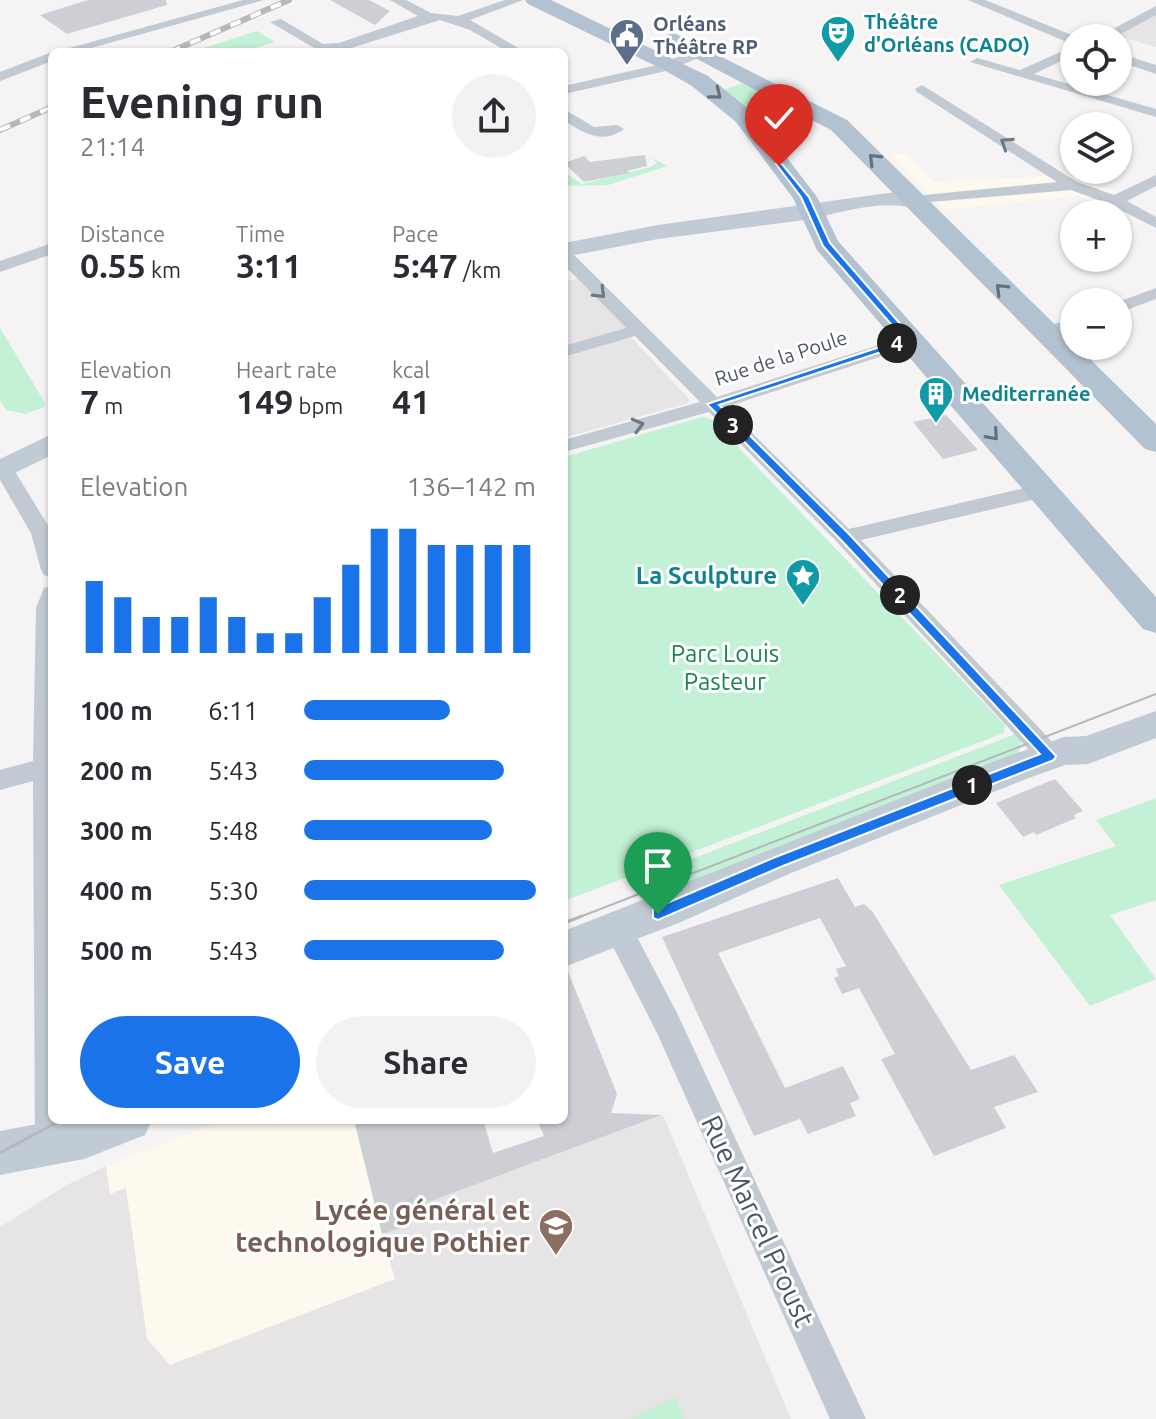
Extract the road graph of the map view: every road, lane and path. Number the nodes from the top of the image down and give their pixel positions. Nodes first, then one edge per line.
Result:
1 (258, 0) edge
2 (396, 0) edge
3 (517, 0) edge
4 (535, 0) edge
5 (974, 0) edge
6 (1156, 10) edge
7 (429, 17) junction
8 (458, 20) junction
9 (276, 22) dead end
10 (1130, 24) edge
11 (660, 32) dead end
12 (1060, 34) edge
13 (77, 48) edge
14 (510, 48) edge
15 (701, 52) junction
16 (1060, 57) edge
17 (48, 58) edge
18 (977, 62) dead end
19 (1132, 62) edge
20 (670, 67) junction
21 (1156, 70) edge
22 (1021, 75) junction
23 (0, 77) edge
24 (568, 78) edge
25 (580, 86) junction
26 (568, 89) edge
27 (922, 89) dead end
28 (1156, 113) edge
29 (568, 116) edge
30 (617, 129) dead end
31 (1156, 180) edge
32 (1072, 185) junction
33 (1112, 200) edge
34 (1117, 200) edge
35 (914, 201) junction
36 (1132, 210) edge
37 (813, 212) junction
38 (1156, 223) edge
39 (48, 249) edge
40 (568, 252) edge
41 (568, 257) edge
42 (0, 267) edge
43 (1156, 293) edge
44 (1132, 302) edge
45 (1060, 328) edge
46 (637, 330) junction
47 (1044, 332) junction
48 (910, 341) junction
49 (568, 351) edge
50 (712, 404) junction
51 (1156, 442) edge
52 (48, 445) edge
53 (568, 445) edge
54 (2, 470) edge
55 (1042, 491) junction
56 (845, 537) junction
57 (48, 555) edge
58 (48, 605) edge
59 (1156, 620) edge
60 (1156, 709) edge
61 (1156, 724) edge
62 (1057, 753) junction
63 (45, 768) junction
64 (0, 780) edge
65 (602, 935) edge
66 (48, 956) edge
67 (667, 1023) junction
68 (51, 1124) edge
69 (119, 1124) edge
70 (51, 1144) junction
71 (0, 1153) edge
72 (848, 1419) edge

1 - 13 street
2 - 7 street
3 - 8 street
4 - 20 main road
5 - 12 street
6 - 10 street
7 - 8 street
7 - 9 street
8 - 14 street
11 - 15 main road
15 - 20 street
35 -> 15 main road
16 - 22 street
17 - 23 street
18 - 22 street
19 - 21 street
20 - 25 street
20 -> 37 main road
22 - 28 street
24 - 25 street
25 - 26 street
32 -> 27 street
29 - 30 street
31 - 34 street
32 - 33 street
32 - 35 street
35 - 37 street
47 -> 35 main road
36 - 38 street
37 - 40 street
37 - 48 main road
39 - 42 street
41 -> 46 street
43 - 44 street
45 - 47 street
46 - 49 street
46 - 50 street
47 - 51 main road
48 - 50 street, Rue de la Poule
48 -> 55 main road
53 -> 50 street, Rue de la Poule
50 - 56 street
52 - 54 street
54 - 57 street
55 - 56 street
55 - 59 main road
56 - 62 street
58 - 63 street
60 - 62 street
61 - 62 street
62 - 65 street
63 - 64 street
63 - 66 street
65 - 67 street, Rue Marcel Proust
65 - 67 street, Rue Marcel Proust
67 - 72 street, Rue Marcel Proust
68 - 70 street
69 - 70 street
70 - 71 street

